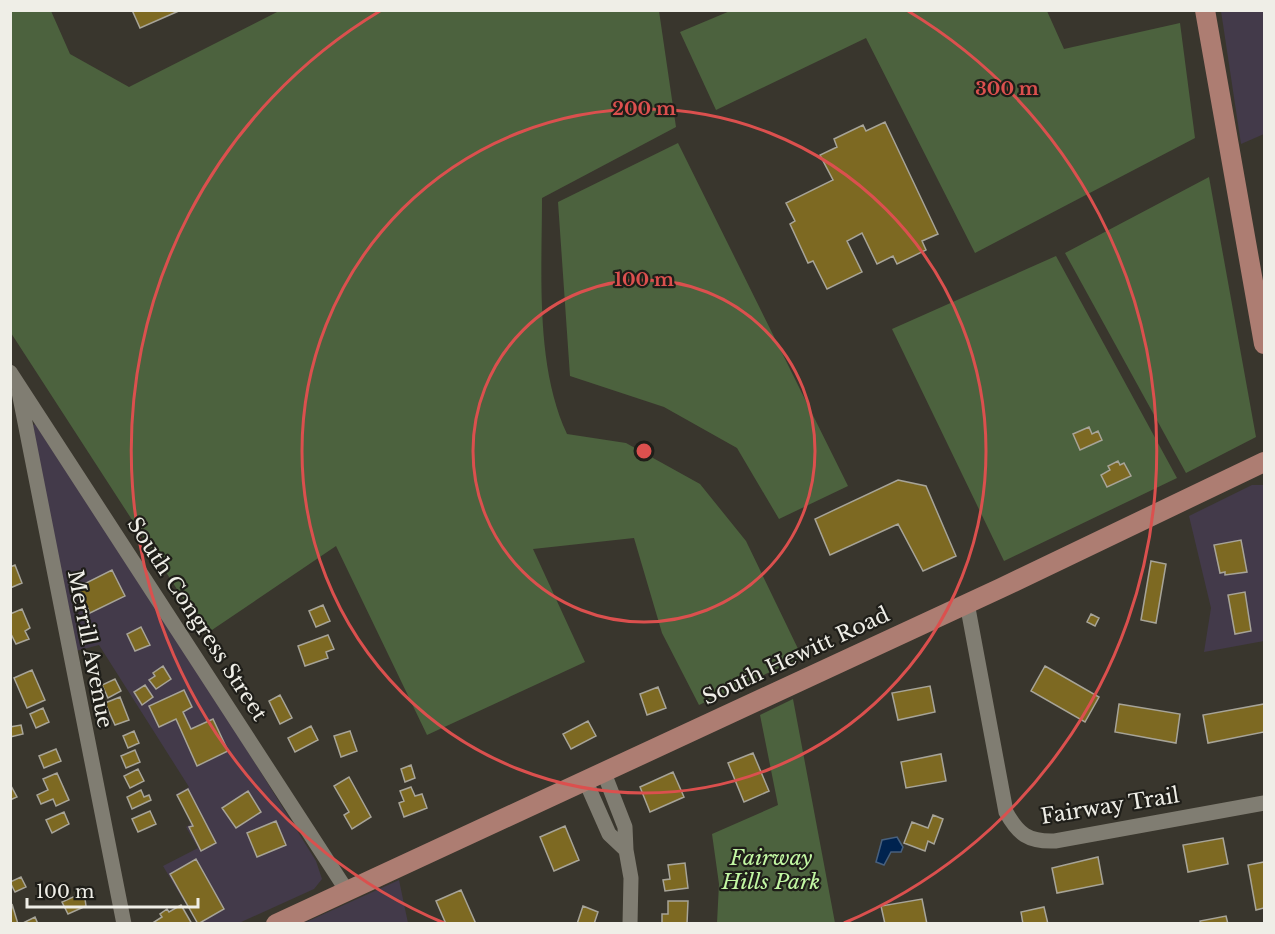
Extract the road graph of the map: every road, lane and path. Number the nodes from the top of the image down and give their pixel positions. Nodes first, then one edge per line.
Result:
1 (1205, 10) edge
2 (1264, 344) edge
3 (14, 377) edge
4 (1264, 462) edge
5 (967, 603) junction
6 (595, 777) junction
7 (1264, 803) edge
8 (347, 891) junction
9 (279, 923) edge
10 (124, 924) edge
11 (630, 924) edge

1 - 2 main road
3 - 8 street, South Congress Street
3 - 10 street, Merrill Avenue
4 - 5 main road, South Hewitt Road
5 - 6 main road, South Hewitt Road
5 - 7 street, Fairway Trail
6 - 8 main road, South Hewitt Road
6 - 11 street
8 - 9 main road, South Hewitt Road

